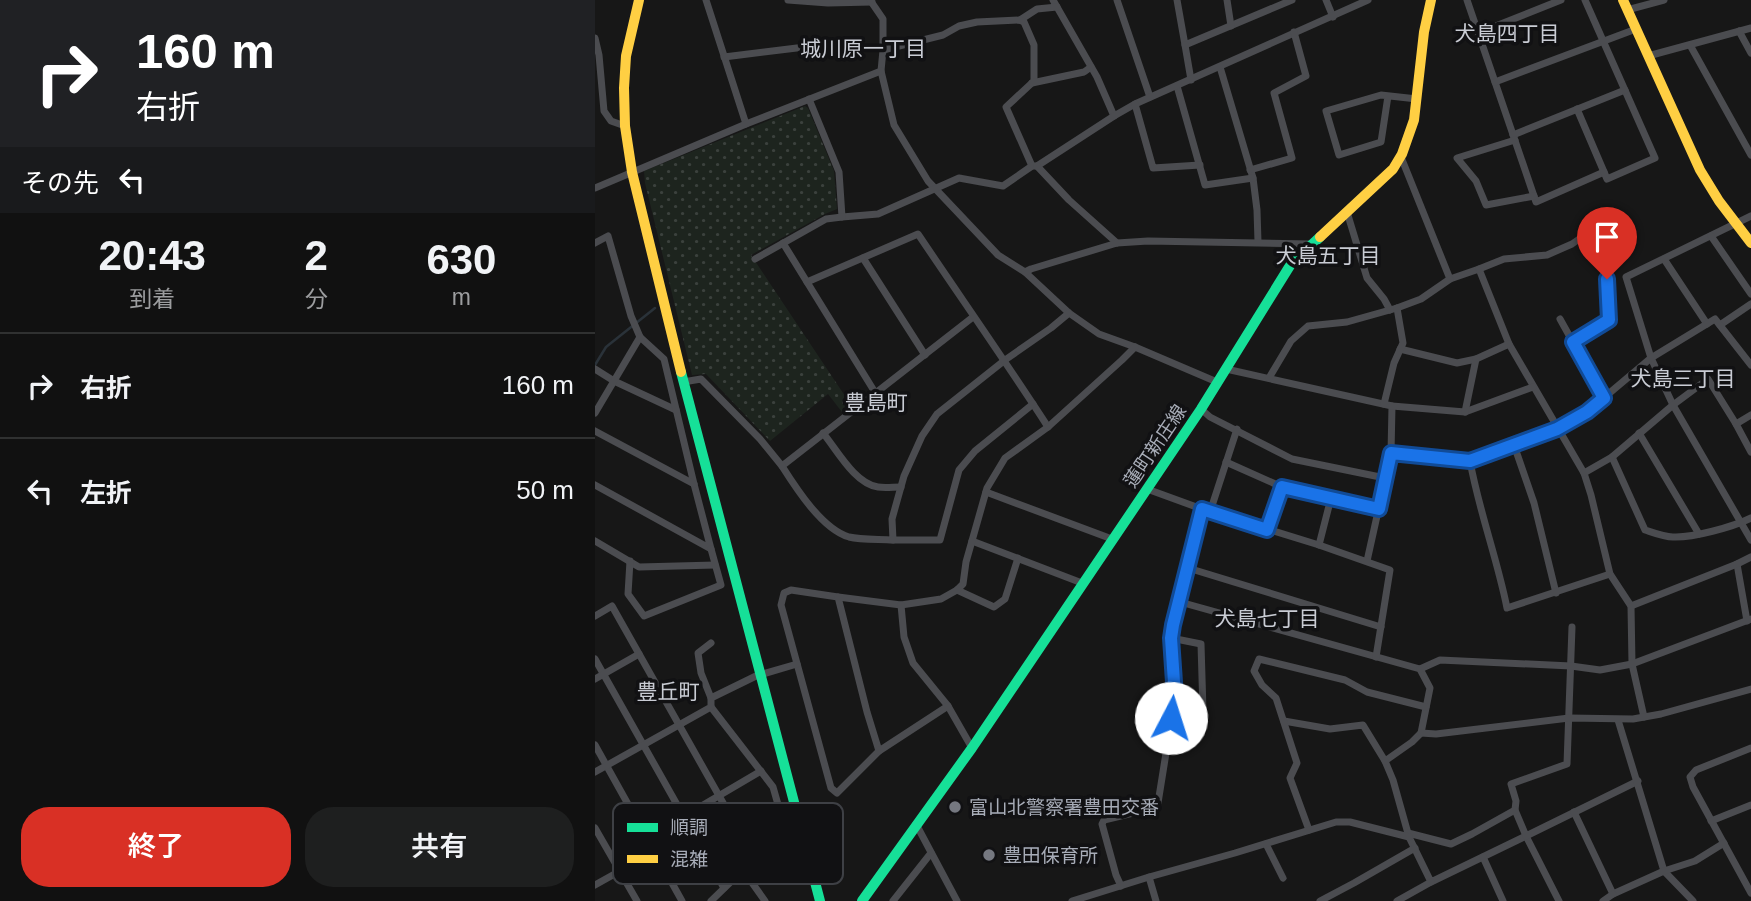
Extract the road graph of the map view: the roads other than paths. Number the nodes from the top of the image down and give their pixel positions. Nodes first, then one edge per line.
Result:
1 (639, 0) edge
2 (706, 0) edge
3 (788, 0) edge
4 (1117, 0) edge
5 (1177, 0) edge
6 (1227, 0) edge
7 (1292, 0) edge
8 (1327, 0) edge
9 (1368, 0) edge
10 (1431, 0) edge
11 (1467, 0) edge
12 (1561, 0) edge
13 (1585, 0) edge
14 (1664, 0) edge
15 (871, 1) edge
16 (1055, 4) edge
17 (1625, 5) edge
18 (1333, 17) junction
19 (1020, 20) junction
20 (1231, 26) junction
21 (1751, 28) edge
22 (1636, 29) junction
23 (1739, 31) junction
24 (1294, 32) junction
25 (1478, 33) junction
26 (595, 38) edge
27 (1603, 41) junction
28 (1185, 45) junction
29 (1690, 45) junction
30 (805, 47) dead end
31 (883, 50) junction
32 (1751, 53) edge
33 (597, 56) edge
34 (1648, 56) junction
35 (724, 57) junction
36 (1091, 67) junction
37 (1220, 67) junction
38 (881, 71) junction
39 (1191, 80) junction
40 (1495, 82) junction
41 (1032, 83) junction
42 (1177, 86) junction
43 (1625, 90) junction
44 (1388, 96) junction
45 (1150, 97) junction
46 (809, 99) junction
47 (1417, 99) junction
48 (1135, 104) junction
49 (1577, 109) junction
50 (604, 111) junction
51 (595, 116) edge
52 (1114, 116) junction
53 (746, 124) junction
54 (625, 126) junction
55 (1514, 137) junction
56 (1751, 155) edge
57 (1401, 157) junction
58 (1199, 165) junction
59 (1035, 166) junction
60 (1250, 170) junction
61 (632, 172) junction
62 (1604, 172) junction
63 (1253, 178) junction
64 (595, 188) edge
65 (936, 189) junction
66 (1534, 196) junction
67 (1347, 212) junction
68 (1615, 214) dead end
69 (1751, 216) edge
70 (842, 218) junction
71 (1736, 224) junction
72 (1593, 229) junction
73 (1711, 236) junction
74 (1258, 242) junction
75 (595, 243) edge
76 (783, 243) junction
77 (1117, 243) junction
78 (1751, 243) edge
79 (1312, 244) junction
80 (863, 258) junction
81 (755, 259) dead end
82 (1664, 259) junction
83 (1479, 269) junction
84 (1025, 272) junction
85 (1450, 279) junction
86 (807, 282) junction
87 (1751, 294) edge
88 (1751, 304) edge
89 (1393, 309) junction
90 (1069, 313) junction
91 (973, 317) junction
92 (1560, 319) dead end
93 (1707, 324) junction
94 (1720, 325) junction
95 (640, 337) junction
96 (1573, 342) junction
97 (1509, 344) junction
98 (1135, 346) junction
99 (1400, 349) junction
100 (925, 355) junction
101 (1651, 358) junction
102 (1476, 359) junction
103 (1005, 360) junction
104 (1751, 365) edge
105 (595, 369) edge
106 (1226, 369) junction
107 (1269, 378) junction
108 (614, 381) junction
109 (683, 382) junction
110 (1217, 382) junction
111 (1533, 387) junction
112 (876, 394) junction
113 (1604, 398) junction
114 (1033, 404) junction
115 (1388, 405) junction
116 (1673, 405) junction
117 (1201, 409) junction
118 (676, 410) junction
119 (1465, 412) junction
120 (595, 413) edge
121 (1751, 415) edge
122 (1736, 424) junction
123 (1048, 427) junction
124 (1237, 429) junction
125 (1557, 429) junction
126 (595, 431) edge
127 (823, 433) junction
128 (1639, 433) junction
129 (1514, 445) junction
130 (1751, 452) edge
131 (1391, 453) junction
132 (1612, 457) junction
133 (1470, 461) junction
134 (1226, 462) junction
135 (782, 466) junction
136 (1584, 473) junction
137 (1385, 478) junction
138 (694, 484) junction
139 (595, 485) edge
140 (901, 487) junction
141 (1282, 487) junction
142 (1147, 489) junction
143 (986, 492) junction
144 (1331, 498) junction
145 (1379, 509) junction
146 (1206, 510) junction
147 (1751, 518) edge
148 (1742, 523) junction
149 (1267, 530) junction
150 (1699, 534) junction
151 (1112, 539) junction
152 (893, 540) junction
153 (1751, 540) edge
154 (595, 541) edge
155 (972, 541) junction
156 (1319, 545) junction
157 (711, 549) junction
158 (1751, 557) edge
159 (1018, 558) junction
160 (630, 561) junction
161 (1367, 561) junction
162 (1737, 564) junction
163 (715, 565) junction
164 (1188, 568) junction
165 (1610, 574) junction
166 (1083, 583) junction
167 (957, 590) junction
168 (1556, 593) junction
169 (838, 597) junction
170 (1180, 602) junction
171 (901, 605) junction
172 (1630, 606) junction
173 (595, 616) edge
174 (1749, 620) edge
175 (1381, 627) junction
176 (1571, 627) dead end
177 (1171, 638) junction
178 (711, 643) dead end
179 (639, 654) junction
180 (1376, 657) junction
181 (595, 659) edge
182 (797, 664) junction
183 (1632, 664) junction
184 (1571, 666) junction
185 (1420, 669) junction
186 (604, 674) junction
187 (761, 675) junction
188 (595, 678) edge
189 (1751, 689) edge
190 (711, 702) junction
191 (948, 706) junction
192 (1426, 707) junction
193 (1644, 717) junction
194 (1171, 718) junction
195 (1569, 718) junction
196 (1618, 720) junction
197 (1284, 721) junction
198 (680, 725) junction
199 (1421, 733) junction
200 (595, 745) edge
201 (644, 745) junction
202 (972, 748) junction
203 (1751, 748) edge
204 (879, 751) junction
205 (1385, 761) junction
206 (606, 765) junction
207 (761, 771) junction
208 (595, 772) edge
209 (1638, 781) junction
210 (719, 796) junction
211 (627, 803) edge
212 (677, 803) edge
213 (707, 803) edge
214 (723, 803) edge
215 (778, 803) edge
216 (794, 803) edge
217 (1751, 805) edge
218 (1515, 810) junction
219 (1574, 811) junction
220 (1711, 821) junction
221 (916, 824) junction
222 (595, 828) edge
223 (1309, 830) junction
224 (1409, 835) junction
225 (1526, 836) junction
226 (1724, 843) junction
227 (1266, 844) junction
228 (1415, 848) junction
229 (931, 853) junction
230 (1483, 857) junction
231 (613, 858) edge
232 (1664, 871) junction
233 (613, 875) edge
234 (1149, 877) junction
235 (1283, 878) dead end
236 (1431, 882) junction
237 (627, 884) edge
238 (673, 884) edge
239 (722, 884) edge
240 (728, 884) edge
241 (753, 884) edge
242 (816, 884) edge
243 (595, 885) edge
244 (1121, 886) junction
245 (724, 888) junction
246 (1751, 893) edge
247 (1613, 894) junction
248 (1332, 898) edge
249 (637, 901) edge
250 (683, 901) edge
251 (711, 901) edge
252 (765, 901) edge
253 (820, 901) edge
254 (862, 901) edge
255 (893, 901) edge
256 (957, 901) edge
257 (1072, 901) edge
258 (1156, 901) edge
259 (1319, 901) edge
260 (1397, 901) edge
261 (1503, 901) edge
262 (1559, 901) edge
263 (1604, 901) edge
264 (1693, 901) edge

1 - 54 street
2 - 35 street
3 - 15 street
4 - 45 street
5 - 28 street
6 - 20 street
7 - 20 street
8 - 18 street
9 - 18 street
10 - 47 street, 蓮町新庄線
11 - 25 street
12 - 25 street
13 - 27 street
14 - 17 street
15 - 31 street
16 - 19 street
16 - 36 street
17 - 22 street
18 - 24 street
19 - 31 street
19 - 41 street
20 - 28 street
21 - 23 street
22 - 27 street
22 - 34 street
23 - 29 street
23 - 32 street
24 - 37 street
24 - 60 street
25 - 40 street
26 - 33 street
27 - 40 street
27 - 43 street
28 - 39 street
29 - 34 street
29 - 56 street
30 - 35 street
31 - 38 street
33 - 50 street
34 - 71 street
35 - 53 street
36 - 41 street
36 - 52 street
37 - 39 street
37 - 60 street
38 - 46 street
38 - 65 street
39 - 42 street
40 - 55 street
41 - 59 street
42 - 45 street
42 - 58 street
43 - 49 street
43 - 62 street
44 - 44 street
44 - 47 street
45 - 48 street
46 - 53 street
46 - 70 street
47 - 57 street, 蓮町新庄線
48 - 52 street
48 - 58 street
49 - 55 street
49 - 62 street
50 - 51 street
50 - 54 street
52 - 59 street
53 - 61 street
54 - 61 street
55 - 66 street
55 - 66 street
57 - 67 street, 蓮町新庄線
57 - 85 street
58 - 63 street
59 - 65 street
59 - 77 street
60 - 63 street
61 - 64 street
61 - 109 street
62 - 66 street
63 - 74 street
65 - 70 street
65 - 84 street
67 - 79 street, 蓮町新庄線
67 - 89 street
68 - 72 street
69 - 71 street
70 - 76 street
71 - 73 street
71 - 78 street
72 - 83 street
72 - 96 street
73 - 82 street
73 - 87 street
74 - 77 street
74 - 79 street
75 - 95 street
76 - 81 street
76 - 86 street
77 - 84 street
79 - 106 street, 蓮町新庄線
80 - 86 street
80 - 91 street
80 - 100 street
82 - 93 street
82 - 101 street
83 - 85 street
83 - 97 street
84 - 90 street
85 - 89 street
86 - 112 street
88 - 94 street
89 - 99 street
89 - 107 street
90 - 98 street
90 - 103 street
91 - 100 street
91 - 103 street
92 - 96 street
93 - 94 street
93 - 101 street
94 - 104 street
95 - 108 street
95 - 118 street
96 - 113 street
97 - 102 street
97 - 111 street
98 - 110 street
98 - 123 street
99 - 102 street
99 - 115 street
100 - 112 street
101 - 113 street
101 - 116 street
102 - 119 street
103 - 114 street
103 - 140 street
105 - 108 street
106 - 107 street
106 - 110 street, 蓮町新庄線
107 - 115 street
108 - 118 street
108 - 120 street
109 - 135 street
109 - 187 street
110 - 117 street, 蓮町新庄線
111 - 119 street
111 - 125 street
112 - 127 street
113 - 125 street
114 - 123 street
114 - 152 street
115 - 119 street
115 - 131 street
116 - 122 street
116 - 128 street
116 - 148 street
117 - 124 street
117 - 142 street, 蓮町新庄線
118 - 138 street
121 - 122 street
122 - 130 street
123 - 143 street
124 - 134 street
124 - 137 street
125 - 129 street
125 - 136 street
126 - 138 street
127 - 135 street
127 - 140 street
128 - 132 street
128 - 150 street
129 - 133 street
129 - 168 street
131 - 133 street
131 - 137 street
132 - 136 street
132 - 150 street
133 - 168 street
134 - 141 street
134 - 146 street
135 - 152 street
136 - 165 street
137 - 145 street
138 - 157 street
139 - 157 street
140 - 152 street
141 - 144 street
141 - 149 street
142 - 146 street
142 - 151 street, 蓮町新庄線
143 - 151 street
143 - 155 street
144 - 145 street
144 - 156 street
145 - 161 street
146 - 149 street
146 - 164 street
147 - 148 street
148 - 150 street
148 - 153 street
149 - 156 street
151 - 166 street, 蓮町新庄線
154 - 160 street
155 - 159 street
155 - 167 street
156 - 161 street
157 - 163 street
158 - 162 street
159 - 166 street
159 - 167 street
160 - 163 street
160 - 163 street
161 - 175 street
162 - 172 street
162 - 174 street
164 - 170 street
164 - 175 street
165 - 168 street
165 - 172 street
166 - 202 street, 蓮町新庄線
167 - 171 street
169 - 171 street
169 - 182 street
169 - 204 street
170 - 177 street
170 - 180 street
171 - 191 street
172 - 183 street
173 - 179 street
174 - 183 street
175 - 180 street
176 - 184 street
177 - 194 street
177 - 194 street
178 - 190 street
179 - 186 street
179 - 198 street
180 - 185 street
181 - 186 street
182 - 187 street
182 - 204 street
183 - 184 street
183 - 193 street
184 - 185 street
184 - 195 street
185 - 192 street
186 - 188 street
186 - 201 street
187 - 190 street
187 - 216 street
189 - 193 street
190 - 198 street
190 - 207 street
191 - 202 street
191 - 204 street
192 - 197 street
192 - 199 street
193 - 196 street
194 - 244 street
195 - 196 street
195 - 199 street
195 - 218 street
196 - 209 street
197 - 205 street
197 - 223 street
198 - 201 street
198 - 210 street
199 - 205 street
200 - 206 street
201 - 206 street
201 - 212 street
202 - 221 street, 蓮町新庄線
203 - 220 street
205 - 224 street
206 - 208 street
206 - 211 street
207 - 210 street
207 - 215 street
209 - 219 street
209 - 232 street
210 - 213 street
210 - 214 street
217 - 220 street
218 - 224 street
218 - 225 street
219 - 225 street
219 - 247 street
220 - 226 street
221 - 229 street
221 - 254 street, 蓮町新庄線
222 - 231 street
223 - 224 street
223 - 227 street
224 - 228 street
225 - 230 street
225 - 262 street
226 - 232 street
226 - 246 street
227 - 234 street
227 - 235 street
228 - 236 street
228 - 248 street
229 - 255 street
229 - 256 street
230 - 236 street
230 - 261 street
232 - 247 street
232 - 264 street
233 - 243 street
234 - 244 street
234 - 258 street
236 - 260 street
237 - 249 street
238 - 250 street
239 - 245 street
240 - 245 street
241 - 252 street
242 - 253 street
244 - 257 street
245 - 251 street
247 - 263 street
248 - 259 street

